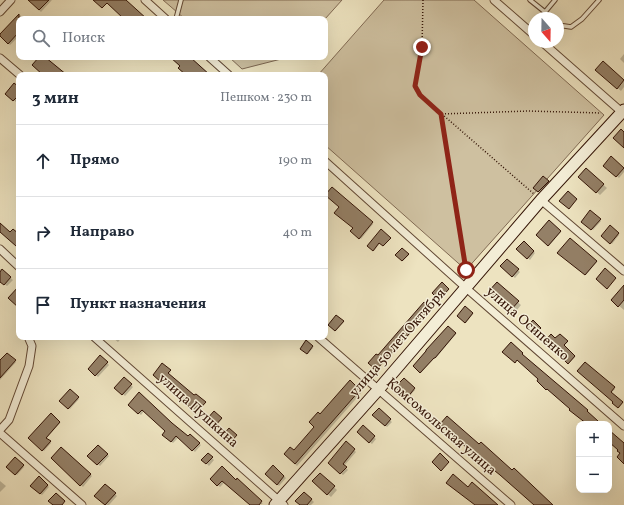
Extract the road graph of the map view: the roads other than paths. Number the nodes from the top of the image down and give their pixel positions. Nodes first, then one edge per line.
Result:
1 (11, 0) edge
2 (145, 0) edge
3 (181, 0) edge
4 (494, 0) edge
5 (530, 0) edge
6 (555, 0) edge
7 (599, 0) edge
8 (0, 12) edge
9 (545, 12) joint
10 (163, 16) edge
11 (177, 16) edge
12 (564, 25) edge
13 (528, 30) edge
14 (549, 48) edge
15 (0, 58) edge
16 (212, 60) edge
17 (16, 72) edge
18 (226, 72) edge
19 (623, 112) edge
20 (328, 164) edge
21 (537, 197) junction
22 (0, 249) edge
23 (16, 263) edge
24 (624, 271) edge
25 (466, 288) junction
26 (29, 340) edge
27 (97, 340) edge
28 (321, 340) edge
29 (378, 390) junction
30 (623, 422) edge
31 (0, 432) edge
32 (279, 503) edge
33 (82, 505) edge
34 (511, 505) edge

1 - 8 street
2 - 10 street
3 - 11 lane
4 - 13 street
5 - 9 lane
6 - 9 lane
7 - 12 lane
14 - 19 street
15 - 17 street
16 - 18 street
19 - 21 street, улица 50 лет Октября
20 - 25 street, улица Осипенко
21 - 24 street
21 - 25 street, улица 50 лет Октября
22 - 23 street
25 - 29 street, улица 50 лет Октября
25 - 30 street, улица Осипенко
26 - 31 street
27 - 32 street, улица Пушкина
28 - 29 street, Комсомольская улица
29 - 32 street, улица 50 лет Октября
29 - 34 street, Комсомольская улица
31 - 33 street

